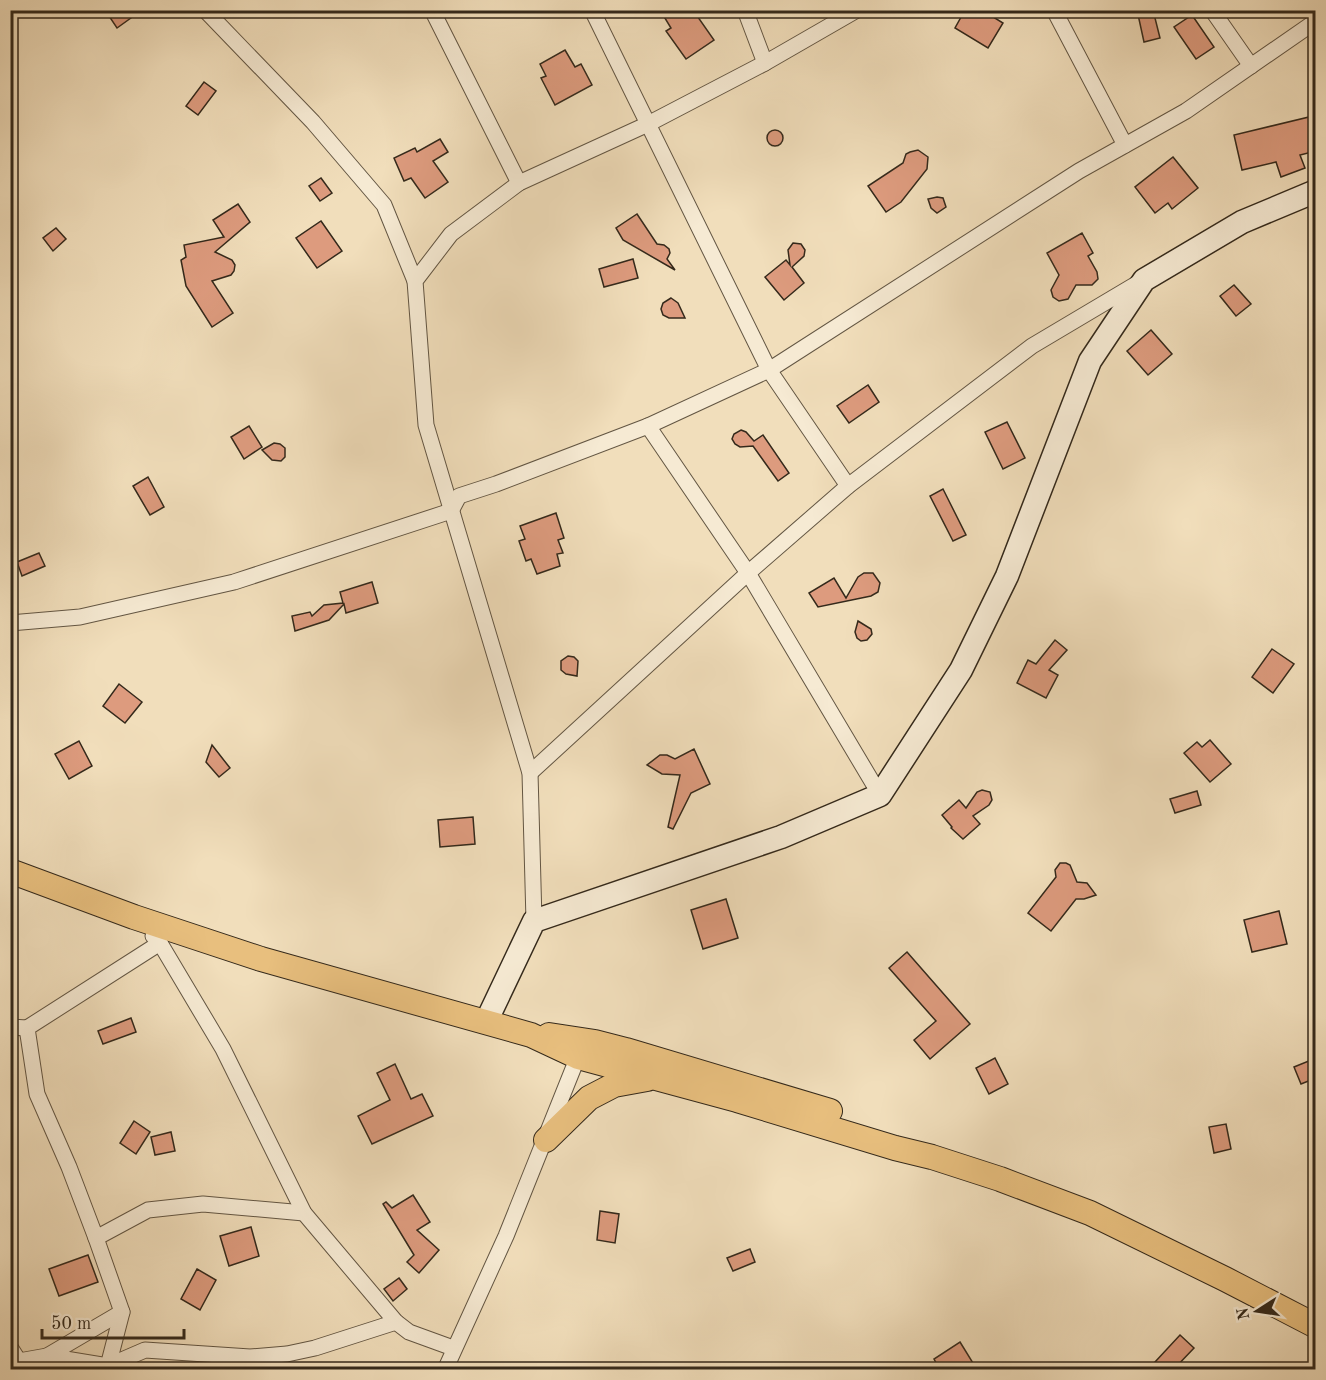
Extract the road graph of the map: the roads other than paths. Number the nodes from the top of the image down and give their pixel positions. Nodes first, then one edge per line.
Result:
1 (205, 10) edge
2 (432, 10) edge
3 (592, 10) edge
4 (745, 10) edge
5 (857, 10) edge
6 (1054, 10) edge
7 (1212, 10) edge
8 (1316, 21) edge
9 (765, 63) junction
10 (1251, 66) junction
11 (648, 124) junction
12 (1125, 145) junction
13 (519, 183) junction
14 (1316, 191) edge
15 (1144, 279) junction
16 (415, 281) junction
17 (769, 370) junction
18 (648, 426) junction
19 (848, 486) junction
20 (451, 511) junction
21 (748, 573) junction
22 (10, 623) edge
23 (530, 773) junction
24 (880, 795) junction
25 (10, 871) edge
26 (134, 917) junction
27 (534, 921) junction
28 (160, 943) junction
29 (486, 1022) junction
30 (10, 1027) edge
31 (27, 1028) junction
32 (581, 1048) junction
33 (653, 1078) junction
34 (546, 1140) junction
35 (932, 1157) junction
36 (304, 1214) junction
37 (96, 1238) junction
38 (122, 1312) junction
39 (396, 1322) junction
40 (1316, 1326) edge
41 (10, 1347) edge
42 (453, 1348) junction
43 (47, 1356) junction
44 (22, 1365) edge
45 (108, 1368) edge
46 (445, 1370) edge

1 - 16 street
2 - 13 street
3 - 11 street
4 - 9 street
5 - 9 street
6 - 12 street
7 - 10 street
8 - 10 street
9 - 11 street
10 - 12 street
11 - 13 street
11 - 17 street
12 - 17 street
13 - 16 street
14 - 15 street
15 - 19 street
15 - 24 street
16 - 20 street
17 - 18 street
17 - 19 street
18 - 20 street
18 - 21 street
19 - 21 street
20 - 22 street
20 - 23 street
21 - 23 street
21 - 24 street
23 - 27 street
24 - 27 street
25 - 26 main road
26 - 28 street
26 - 29 main road
27 - 29 street
28 - 31 street
28 - 36 street
29 - 32 main road
30 - 31 street
31 - 37 street
32 - 33 main road
32 - 34 street
32 - 35 main road
33 - 34 main road
33 - 35 main road
34 - 42 street
35 - 40 main road
36 - 37 street
36 - 39 street
37 - 38 street
38 - 43 street
38 - 45 street
39 - 42 street
39 - 45 street
41 - 44 street
42 - 46 street
43 - 44 street
43 - 45 street

